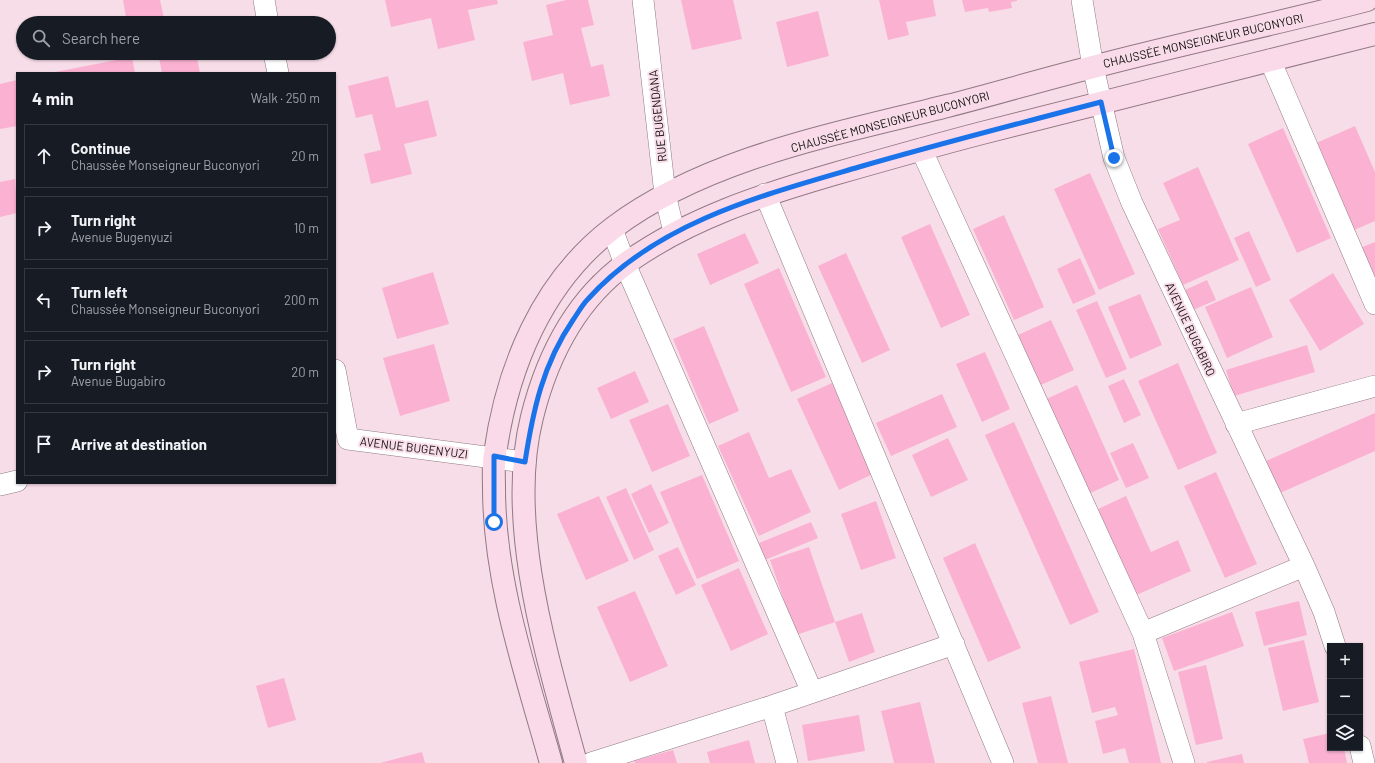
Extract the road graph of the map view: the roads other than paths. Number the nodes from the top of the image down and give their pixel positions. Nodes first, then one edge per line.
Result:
1 (264, 0) edge
2 (643, 0) edge
3 (1082, 0) edge
4 (1367, 0) edge
5 (267, 16) edge
6 (1375, 34) edge
7 (275, 60) edge
8 (1270, 60) junction
9 (1093, 67) junction
10 (278, 72) edge
11 (1101, 102) junction
12 (921, 149) junction
13 (665, 194) junction
14 (765, 194) junction
15 (612, 229) junction
16 (674, 232) junction
17 (625, 264) junction
18 (1375, 304) edge
19 (336, 380) edge
20 (1375, 386) edge
21 (1236, 424) junction
22 (342, 438) edge
23 (494, 456) junction
24 (525, 462) junction
25 (16, 481) edge
26 (0, 485) edge
27 (1304, 566) junction
28 (1143, 633) junction
29 (1334, 643) edge
30 (954, 644) junction
31 (812, 692) junction
32 (772, 706) junction
33 (1361, 751) edge
34 (551, 763) edge
35 (576, 763) edge
36 (591, 763) edge
37 (787, 763) edge
38 (1003, 763) edge
39 (1184, 763) edge
40 (1364, 763) edge

1 - 5 street
2 - 13 street, RUE BUGENDANA
3 - 9 street, AVENUE BUGABIRO
4 - 9 street, CHAUSSÉE MONSEIGNEUR BUCONYORI
6 - 8 street
7 - 10 street
8 - 11 street
8 - 18 street
9 - 11 street, AVENUE BUGABIRO
9 - 13 street, CHAUSSÉE MONSEIGNEUR BUCONYORI
11 - 12 street
11 - 21 street, AVENUE BUGABIRO
12 - 14 street
12 - 28 street
13 - 15 street, CHAUSSÉE MONSEIGNEUR BUCONYORI
13 - 16 street, RUE BUGENDANA
14 - 16 street
14 - 30 street
15 - 17 street
15 - 23 street, CHAUSSÉE MONSEIGNEUR BUCONYORI
16 - 17 street
17 - 24 street
17 - 31 street
19 - 22 street, AVENUE BUGENYUZI
20 - 21 street
21 - 27 street, AVENUE BUGABIRO
22 - 23 street, AVENUE BUGENYUZI
23 - 24 street, AVENUE BUGENYUZI
23 - 34 street, CHAUSSÉE MONSEIGNEUR BUCONYORI
24 - 35 street
25 - 26 street
27 - 28 street
27 - 29 street, AVENUE BUGABIRO
28 - 39 street
30 - 31 street
30 - 38 street
31 - 32 street
32 - 36 street
32 - 37 street
33 - 40 street

